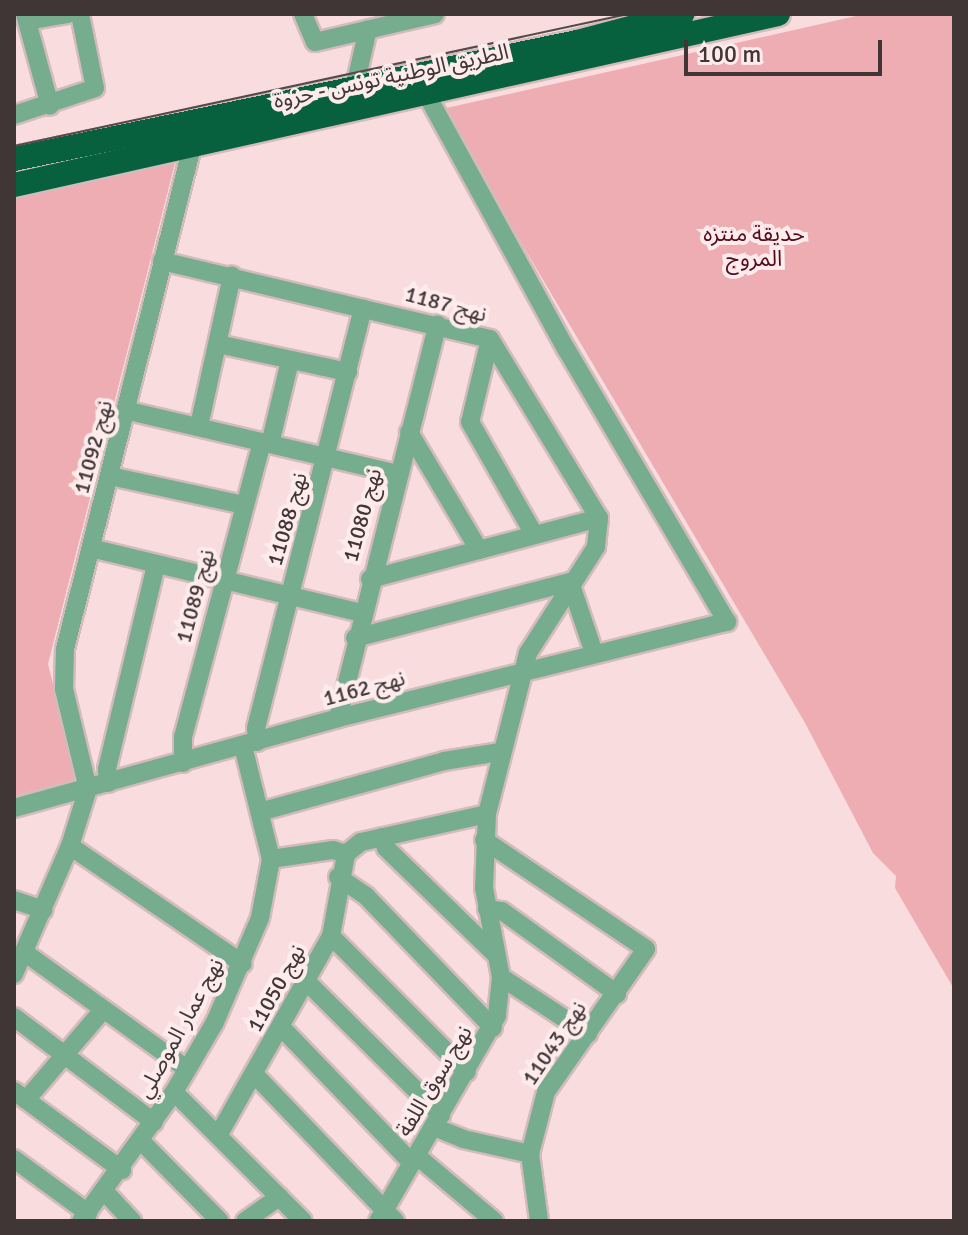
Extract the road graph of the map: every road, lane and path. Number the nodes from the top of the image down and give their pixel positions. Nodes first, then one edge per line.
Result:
1 (68, 14) edge
2 (80, 14) edge
3 (303, 14) edge
4 (682, 14) edge
5 (778, 14) edge
6 (429, 15) edge
7 (26, 18) edge
8 (732, 19) edge
9 (368, 29) junction
10 (355, 86) junction
11 (421, 86) junction
12 (50, 106) junction
13 (14, 115) edge
14 (198, 118) junction
15 (193, 143) junction
16 (14, 159) edge
17 (14, 185) edge
18 (162, 261) junction
19 (232, 276) junction
20 (363, 308) junction
21 (438, 324) junction
22 (490, 339) junction
23 (218, 344) junction
24 (290, 361) junction
25 (348, 372) junction
26 (129, 411) junction
27 (199, 426) junction
28 (409, 432) junction
29 (266, 443) junction
30 (328, 460) junction
31 (397, 474) junction
32 (110, 476) junction
33 (244, 505) junction
34 (599, 518) junction
35 (534, 534) junction
36 (91, 548) junction
37 (479, 550) junction
38 (156, 565) junction
39 (370, 579) junction
40 (224, 580) junction
41 (570, 582) junction
42 (290, 595) junction
43 (361, 613) junction
44 (355, 638) junction
45 (594, 653) junction
46 (521, 673) junction
47 (338, 718) junction
48 (250, 744) junction
49 (500, 752) junction
50 (183, 763) junction
51 (108, 783) junction
52 (88, 789) junction
53 (14, 808) edge
54 (263, 811) junction
55 (487, 814) junction
56 (382, 837) junction
57 (484, 840) junction
58 (70, 846) junction
59 (346, 854) junction
60 (271, 859) junction
61 (338, 877) junction
62 (14, 900) edge
63 (487, 909) junction
64 (43, 910) junction
65 (331, 936) junction
66 (24, 952) junction
67 (496, 955) junction
68 (243, 964) junction
69 (14, 974) edge
70 (501, 977) junction
71 (307, 982) junction
72 (617, 994) junction
73 (102, 1011) junction
74 (14, 1017) edge
75 (282, 1028) junction
76 (493, 1028) junction
77 (588, 1034) junction
78 (64, 1055) junction
79 (187, 1069) junction
80 (467, 1072) junction
81 (256, 1076) junction
82 (174, 1092) junction
83 (20, 1096) edge
84 (438, 1121) junction
85 (154, 1122) junction
86 (219, 1134) junction
87 (141, 1141) junction
88 (530, 1154) junction
89 (14, 1159) edge
90 (415, 1160) junction
91 (122, 1170) junction
92 (105, 1192) junction
93 (279, 1197) junction
94 (84, 1217) edge
95 (386, 1217) edge
96 (132, 1221) edge
97 (220, 1221) edge
98 (245, 1221) edge
99 (303, 1221) edge
100 (494, 1221) edge
101 (539, 1221) edge

1 - 7 street
2 - 12 street
3 - 9 street
4 - 11 highway, الطريق الوطنية تونس - حزوة
5 - 8 highway, الطريق الوطنية تونس - حزوة
6 - 9 street
7 - 12 street
8 - 11 highway, الطريق الوطنية تونس - حزوة
9 - 10 street
10 - 11 highway, الطريق الوطنية تونس - حزوة
10 - 14 highway, الطريق الوطنية تونس - حزوة
11 - 15 highway, الطريق الوطنية تونس - حزوة
11 - 45 street, نهج 1162
12 - 13 street
14 - 15 street, نهج 11092
14 - 16 highway, الطريق الوطنية تونس - حزوة
15 - 17 highway, الطريق الوطنية تونس - حزوة
15 - 18 street, نهج 11092
18 - 19 street, نهج 1187
18 - 26 street, نهج 11092
19 - 20 street, نهج 1187
19 - 23 street
20 - 21 street, نهج 1187
20 - 25 street, نهج 11088
21 - 22 street, نهج 1187
21 - 28 street, نهج 11080
22 - 34 street, نهج 1187
22 - 35 street
23 - 24 street
23 - 27 street
24 - 25 street
24 - 29 street, نهج 11089
25 - 30 street, نهج 11088
26 - 27 street
26 - 32 street, نهج 11092
27 - 29 street
28 - 31 street, نهج 11080
28 - 37 street
29 - 30 street
29 - 33 street, نهج 11089
30 - 31 street
30 - 42 street, نهج 11088
31 - 39 street, نهج 11080
32 - 33 street
32 - 36 street, نهج 11092
33 - 40 street, نهج 11089
34 - 35 street
34 - 41 street
35 - 37 street
36 - 38 street
36 - 52 street, نهج 11092
37 - 39 street
38 - 40 street
38 - 51 street
39 - 43 street, نهج 11080
40 - 42 street
40 - 50 street, نهج 11089
41 - 44 street
41 - 45 street
41 - 46 street
42 - 43 street
42 - 48 street, نهج 11088
43 - 44 street, نهج 11080
44 - 47 street, نهج 11080
45 - 46 street, نهج 1162
46 - 47 street, نهج 1162
46 - 49 street, نهج سوق اللفة
47 - 48 street, نهج 1162
48 - 50 street, نهج 1162
48 - 54 street, نهج عمار الموصلي
49 - 54 street
49 - 55 street, نهج سوق اللفة
50 - 51 street, نهج 1162
51 - 52 street, نهج 1162
52 - 53 street, نهج 1162
52 - 58 street
54 - 60 street, نهج عمار الموصلي
55 - 56 street
55 - 57 street, نهج سوق اللفة
56 - 59 street
56 - 67 street
57 - 63 street, نهج سوق اللفة
57 - 72 street, نهج 11043
58 - 64 street
58 - 68 street
59 - 60 street
59 - 61 street, نهج 11050
60 - 68 street, نهج عمار الموصلي
61 - 65 street, نهج 11050
61 - 76 street
62 - 64 street
63 - 67 street, نهج سوق اللفة
63 - 72 street
64 - 66 street
65 - 71 street, نهج 11050
65 - 80 street
66 - 69 street
66 - 73 street
67 - 70 street, نهج سوق اللفة
68 - 79 street, نهج عمار الموصلي
70 - 76 street, نهج سوق اللفة
70 - 77 street
71 - 75 street, نهج 11050
71 - 84 street
72 - 77 street, نهج 11043
73 - 78 street
73 - 79 street
74 - 78 street
75 - 81 street, نهج 11050
75 - 90 street
76 - 80 street, نهج سوق اللفة
77 - 88 street, نهج 11043
78 - 83 street
78 - 85 street
79 - 82 street, نهج عمار الموصلي
80 - 84 street, نهج سوق اللفة
81 - 86 street, نهج 11050
81 - 95 street
82 - 85 street, نهج عمار الموصلي
82 - 86 street
83 - 91 street
84 - 88 street
84 - 90 street, نهج سوق اللفة
85 - 87 street, نهج عمار الموصلي
86 - 93 street
87 - 91 street, نهج عمار الموصلي
87 - 97 street
88 - 101 street, نهج 11043
89 - 94 street
90 - 95 street, نهج سوق اللفة
90 - 100 street
91 - 92 street, نهج عمار الموصلي
92 - 94 street, نهج عمار الموصلي
92 - 96 street
93 - 98 street
93 - 99 street

